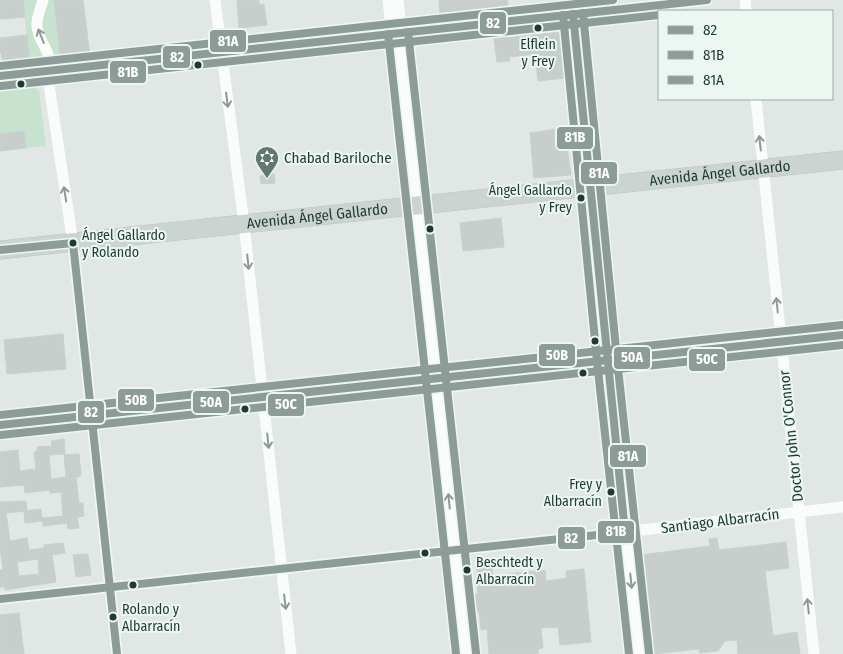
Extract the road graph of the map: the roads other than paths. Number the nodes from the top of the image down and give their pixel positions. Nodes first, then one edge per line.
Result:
1 (43, 0) edge
2 (215, 0) edge
3 (388, 0) edge
4 (398, 0) edge
5 (571, 0) edge
6 (707, 0) edge
7 (573, 14) junction
8 (398, 33) junction
9 (221, 52) junction
10 (46, 72) junction
11 (0, 76) edge
12 (756, 100) edge
13 (843, 160) edge
14 (763, 168) junction
15 (590, 186) junction
16 (418, 205) junction
17 (244, 224) junction
18 (72, 243) junction
19 (0, 250) edge
20 (843, 335) edge
21 (781, 342) junction
22 (607, 360) junction
23 (437, 377) junction
24 (263, 397) junction
25 (92, 415) junction
26 (0, 425) edge
27 (843, 508) edge
28 (798, 512) junction
29 (625, 532) junction
30 (454, 550) junction
31 (281, 568) junction
32 (110, 587) junction
33 (0, 599) edge
34 (117, 654) edge
35 (291, 654) edge
36 (466, 654) edge
37 (639, 654) edge
38 (814, 654) edge

10 -> 1 street
2 - 9 street
3 - 8 street
4 - 8 street
5 - 7 street
6 - 7 street
7 - 8 street
7 - 15 street
8 - 9 street
8 - 16 street
9 - 10 street
9 -> 17 street
10 - 11 street
18 -> 10 street
14 -> 12 street, Doctor John O'Connor
13 - 14 main road, Avenida Ángel Gallardo
14 - 15 main road, Avenida Ángel Gallardo
21 -> 14 street, Doctor John O'Connor
15 - 16 main road, Avenida Ángel Gallardo
15 - 22 street
16 - 17 main road, Avenida Ángel Gallardo
16 - 23 street
17 - 18 main road, Avenida Ángel Gallardo
17 -> 24 street
18 - 19 main road, Avenida Ángel Gallardo
18 - 25 street
20 - 21 street
21 - 22 street
21 - 28 street, Doctor John O'Connor
22 - 23 street
22 - 29 street
23 - 24 street
30 -> 23 street
24 - 25 street
24 -> 31 street
25 - 26 street
25 - 32 street
27 - 28 street, Santiago Albarracín
28 - 29 street, Santiago Albarracín
38 -> 28 street, Doctor John O'Connor
29 - 30 street, Santiago Albarracín
29 -> 37 street
30 - 31 street, Santiago Albarracín
30 - 36 street
31 - 32 street, Santiago Albarracín
31 -> 35 street
32 - 33 street, Santiago Albarracín
32 - 34 street

